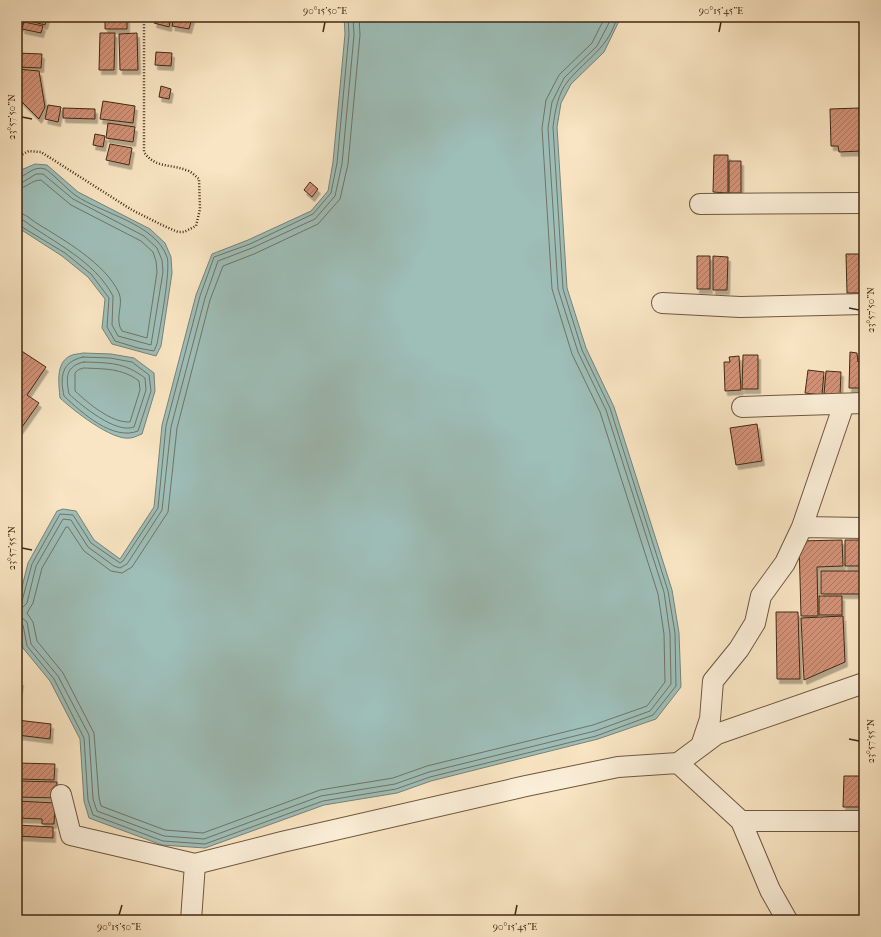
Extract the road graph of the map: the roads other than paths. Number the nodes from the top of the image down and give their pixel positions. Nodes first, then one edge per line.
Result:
1 (863, 200) edge
2 (700, 204) dead end
3 (662, 303) dead end
4 (864, 304) edge
5 (864, 403) edge
6 (844, 404) junction
7 (742, 407) dead end
8 (802, 527) junction
9 (864, 528) edge
10 (864, 683) edge
11 (701, 746) junction
12 (678, 763) junction
13 (61, 795) dead end
14 (864, 820) edge
15 (741, 821) junction
16 (195, 864) junction
17 (191, 920) edge
18 (787, 920) edge

1 - 2 street
3 - 4 street
5 - 6 street
6 - 7 street
6 - 8 street
8 - 9 street
8 - 11 street
10 - 11 street
11 - 12 street
12 - 15 street
12 - 16 street
13 - 16 street
14 - 15 street
15 - 18 street
16 - 17 street

